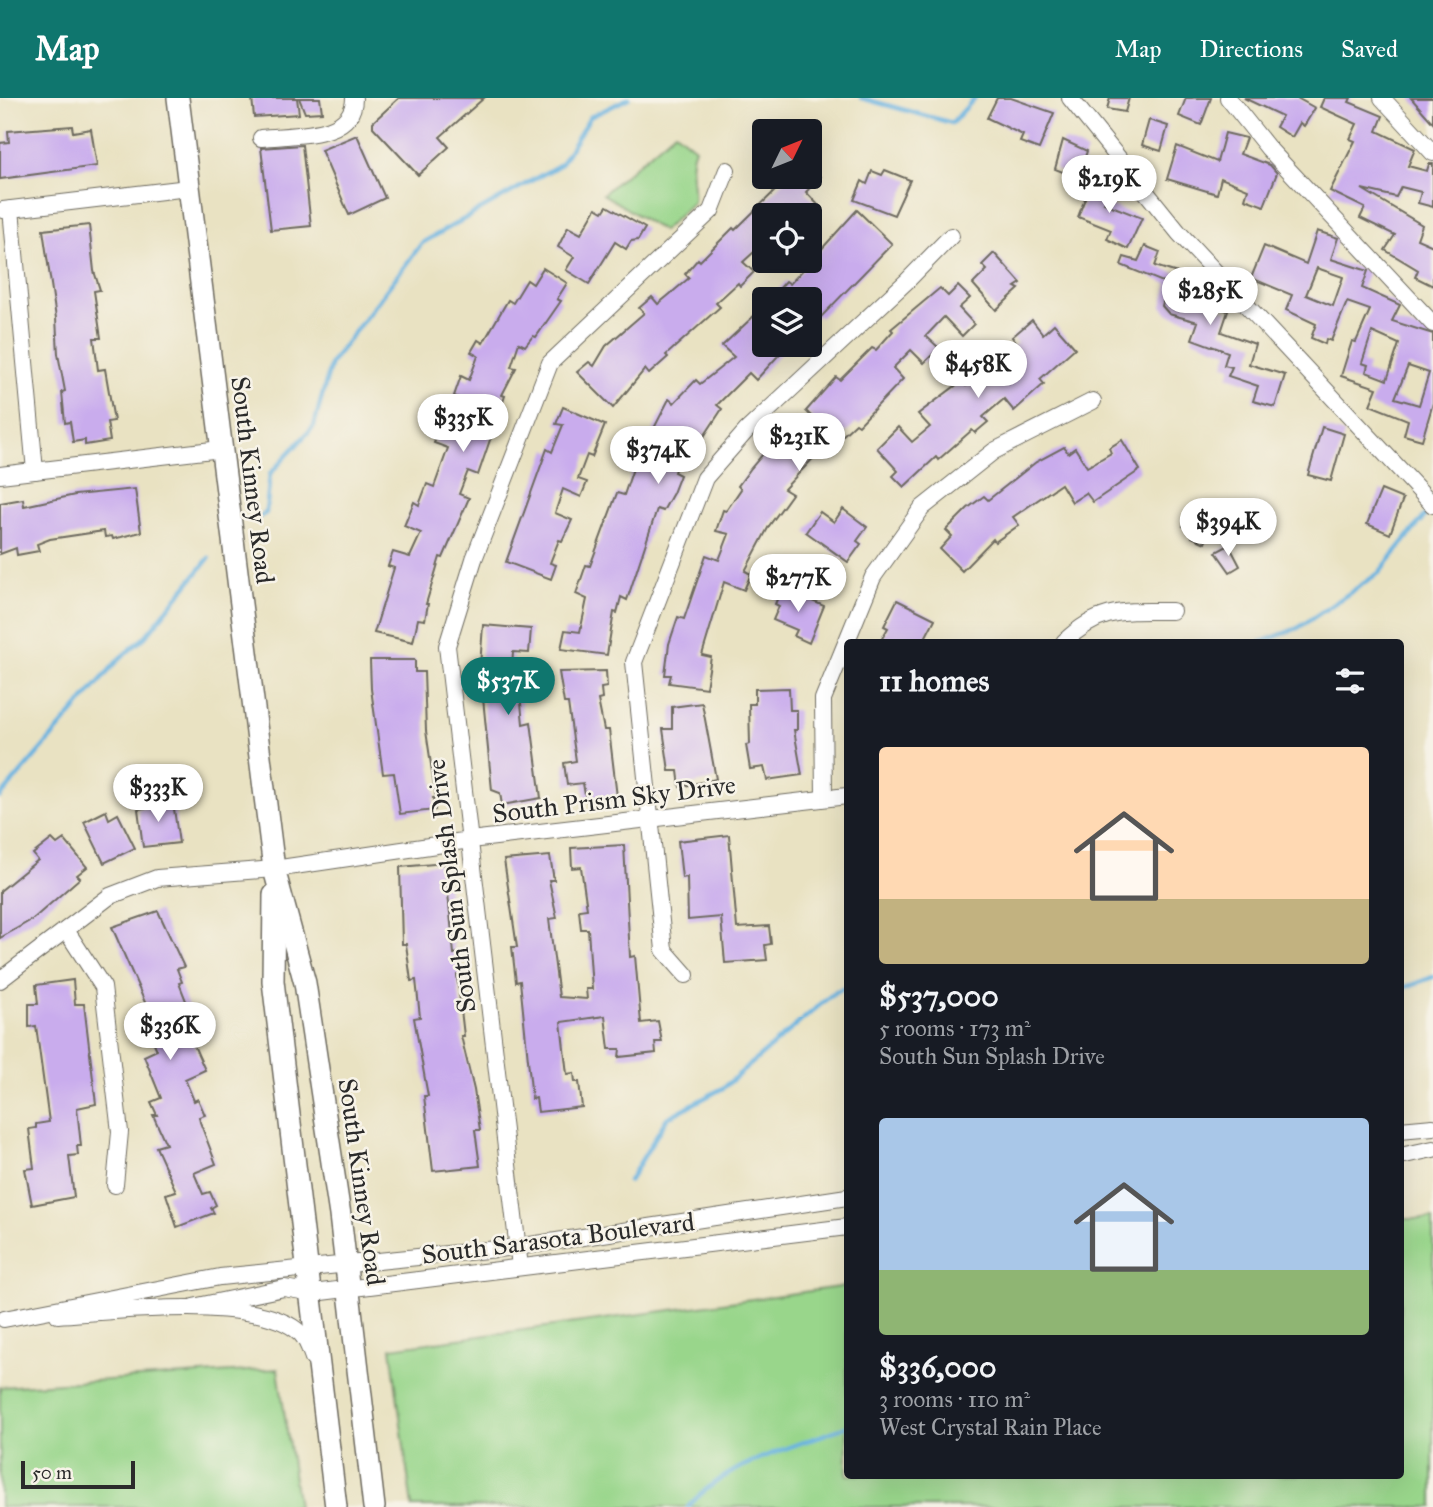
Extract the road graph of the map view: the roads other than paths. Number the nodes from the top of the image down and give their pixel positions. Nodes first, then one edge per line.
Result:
1 (178, 98) edge
2 (354, 98) edge
3 (1070, 98) edge
4 (1228, 98) edge
5 (1381, 98) edge
6 (261, 138) dead end
7 (1433, 153) edge
8 (727, 170) dead end
9 (188, 188) junction
10 (5, 209) edge
11 (951, 236) dead end
12 (1433, 324) edge
13 (1093, 401) dead end
14 (221, 449) junction
15 (35, 471) junction
16 (0, 475) edge
17 (1433, 505) edge
18 (1172, 611) dead end
19 (848, 639) edge
20 (1067, 639) edge
21 (844, 648) edge
22 (844, 796) edge
23 (824, 798) junction
24 (650, 820) junction
25 (470, 840) junction
26 (274, 869) junction
27 (66, 930) junction
28 (686, 975) dead end
29 (0, 980) edge
30 (1433, 1127) edge
31 (1404, 1130) edge
32 (1433, 1149) edge
33 (1404, 1155) edge
34 (115, 1185) dead end
35 (844, 1197) edge
36 (844, 1227) edge
37 (517, 1247) junction
38 (346, 1266) junction
39 (520, 1267) junction
40 (309, 1269) junction
41 (349, 1288) junction
42 (313, 1293) junction
43 (193, 1307) junction
44 (2, 1319) edge
45 (323, 1385) junction
46 (337, 1507) edge
47 (374, 1507) edge

1 - 9 main road, South Kinney Road
2 - 6 street
3 - 17 street
4 - 12 street
5 - 7 street
8 - 25 street, South Sun Splash Drive
9 - 10 street
9 - 14 main road, South Kinney Road
10 - 15 street
11 - 24 street
13 - 19 street
14 - 15 street
14 - 26 main road, South Kinney Road
15 - 16 street
18 - 20 street
21 - 23 street
22 - 23 street, South Prism Sky Drive
23 - 24 street, South Prism Sky Drive
24 - 25 street, South Prism Sky Drive
24 - 28 street
25 - 26 street, South Prism Sky Drive
25 - 37 street, South Sun Splash Drive
26 - 27 street, South Prism Sky Drive
26 - 38 main road, South Kinney Road
26 - 40 main road, South Kinney Road
27 - 29 street, South Prism Sky Drive
27 - 34 street
30 - 31 street
32 - 33 street
35 - 37 street, South Sarasota Boulevard
36 - 39 street, South Sarasota Boulevard
37 - 38 street, South Sarasota Boulevard
37 - 39 street, South Sun Splash Drive
38 - 40 street, South Sarasota Boulevard
38 - 41 main road, South Kinney Road
39 - 41 street, South Sarasota Boulevard
40 - 42 main road, South Kinney Road
40 - 44 street, South Sarasota Boulevard
41 - 42 street, South Sarasota Boulevard
41 - 47 main road, South Kinney Road
42 - 43 street, South Sarasota Boulevard
42 - 45 main road, South Kinney Road
43 - 44 street
43 - 45 street
45 - 46 main road, South Kinney Road

